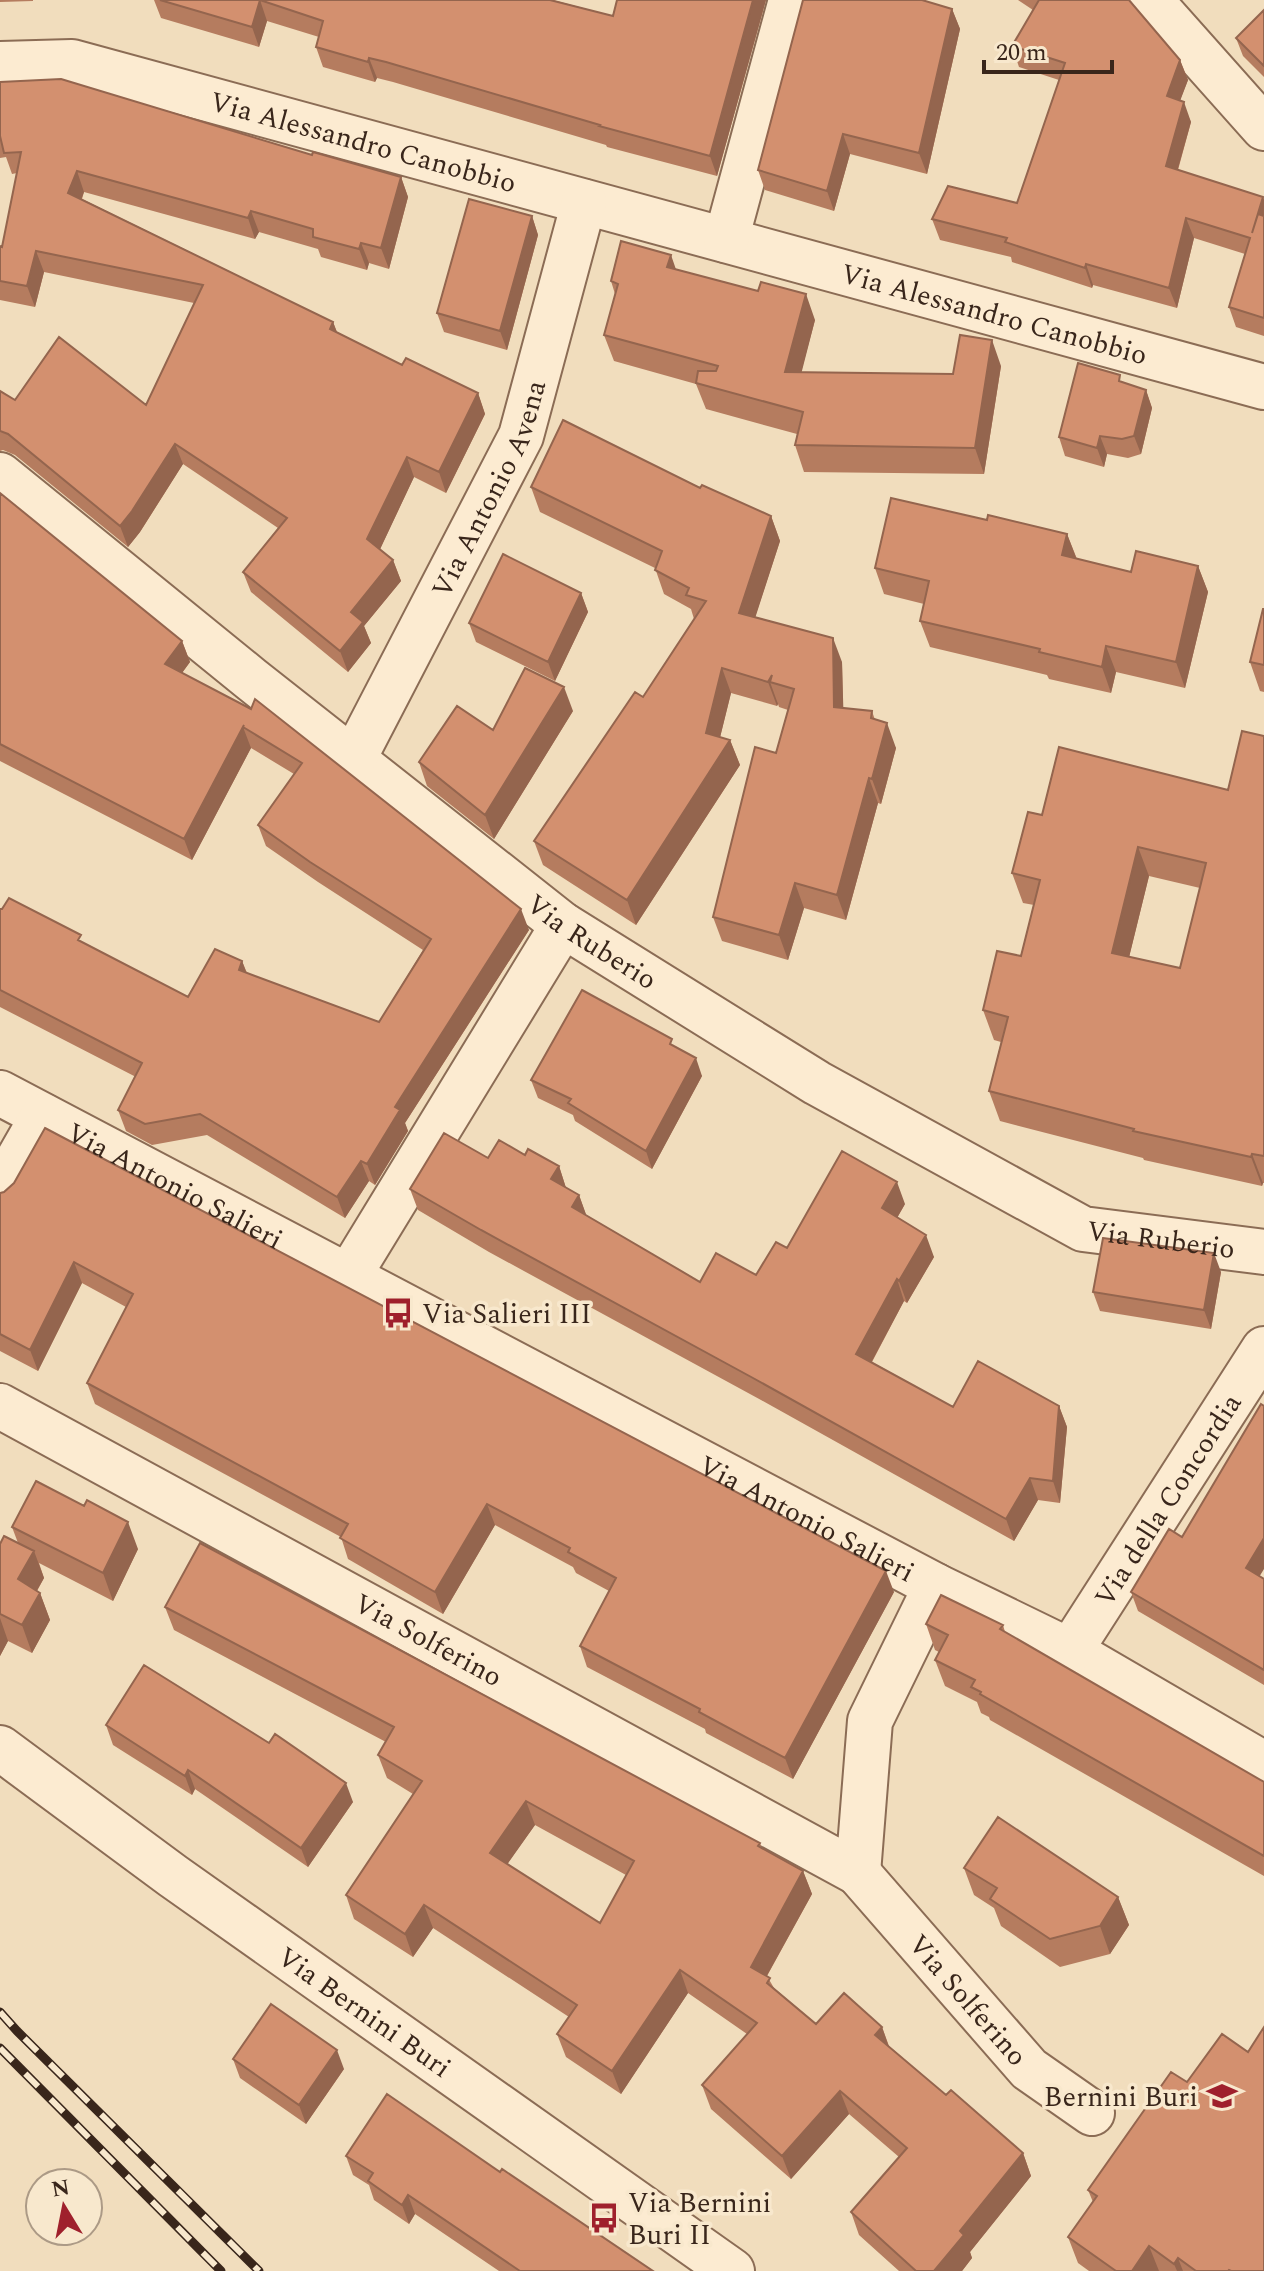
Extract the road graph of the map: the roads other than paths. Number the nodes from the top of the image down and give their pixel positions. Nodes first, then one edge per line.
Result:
1 (791, 0) edge
2 (1150, 0) edge
3 (0, 64) edge
4 (1264, 128) edge
5 (584, 202) junction
6 (726, 240) junction
7 (1264, 387) edge
8 (0, 475) edge
9 (353, 760) junction
10 (563, 925) junction
11 (0, 1093) edge
12 (43, 1116) junction
13 (0, 1191) edge
14 (1264, 1252) edge
15 (348, 1277) junction
16 (1264, 1349) edge
17 (0, 1406) edge
18 (936, 1586) junction
19 (1070, 1651) junction
20 (0, 1748) edge
21 (1264, 1764) edge
22 (858, 1873) junction
23 (1092, 2113) dead end
24 (732, 2271) edge

1 - 6 street
2 - 4 street
3 - 5 street, Via Alessandro Canobbio
5 - 6 street, Via Alessandro Canobbio
5 - 9 street, Via Antonio Avena
6 - 7 street, Via Alessandro Canobbio
8 - 9 street, Via Ruberio
9 - 10 street, Via Ruberio
10 - 14 street, Via Ruberio
10 - 15 street
11 - 12 street, Via Antonio Salieri
12 - 13 street
12 - 15 street, Via Antonio Salieri
15 - 18 street, Via Antonio Salieri
16 - 19 street, Via della Concordia
17 - 22 street, Via Solferino
18 - 19 street, Via Antonio Salieri
18 - 22 street
19 - 21 street, Via Antonio Salieri
20 - 24 street, Via Bernini Buri
22 - 23 street, Via Solferino

